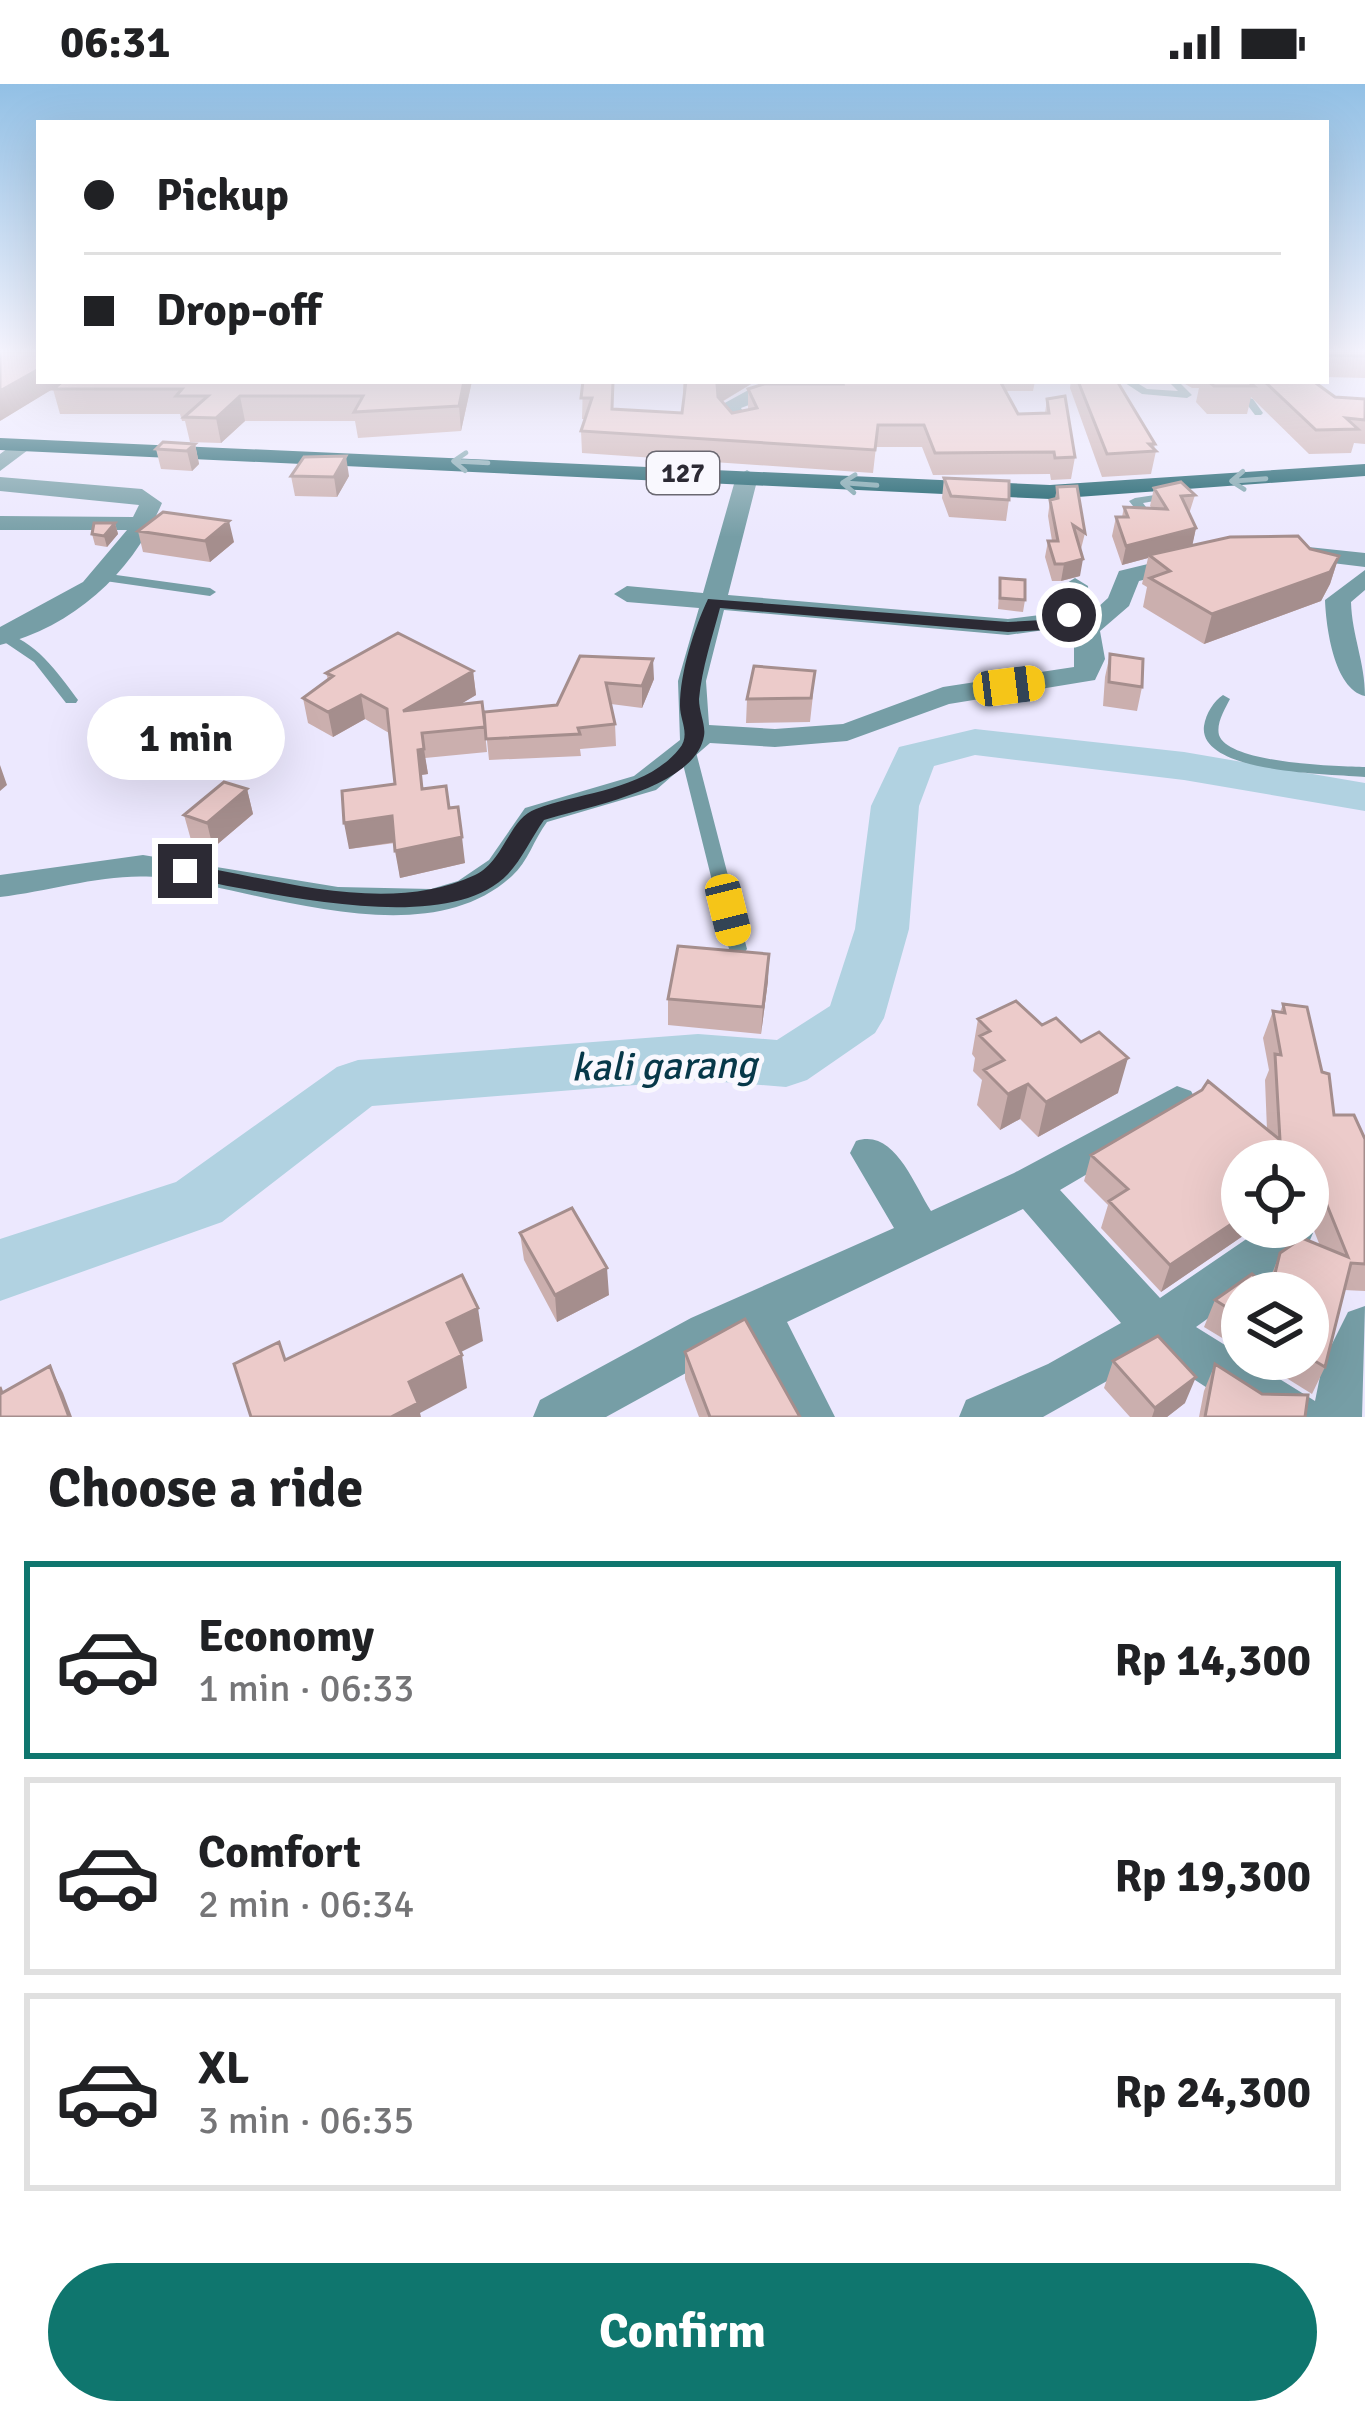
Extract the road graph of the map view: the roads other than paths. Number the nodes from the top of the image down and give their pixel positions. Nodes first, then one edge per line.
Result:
1 (731, 413) edge
2 (742, 428) edge
3 (0, 443) edge
4 (26, 444) junction
5 (0, 465) edge
6 (1365, 470) edge
7 (747, 477) junction
8 (0, 484) edge
9 (1170, 487) junction
10 (1149, 519) edge
11 (143, 522) junction
12 (0, 523) edge
13 (1268, 554) edge
14 (1203, 560) edge
15 (1365, 560) edge
16 (1365, 577) edge
17 (109, 578) junction
18 (1075, 586) dead end
19 (210, 592) dead end
20 (627, 594) dead end
21 (714, 602) junction
22 (1336, 623) junction
23 (1365, 626) edge
24 (1, 629) edge
25 (1365, 688) edge
26 (1223, 699) dead end
27 (71, 700) dead end
28 (692, 742) junction
29 (1365, 772) edge
30 (0, 886) edge
31 (738, 949) edge
32 (1177, 1102) edge
33 (871, 1153) dead end
34 (1029, 1186) junction
35 (923, 1236) junction
36 (1271, 1248) edge
37 (757, 1313) junction
38 (1156, 1328) junction
39 (1365, 1328) edge
40 (1012, 1412) edge
41 (558, 1417) edge
42 (810, 1417) edge
43 (1297, 1417) edge
44 (1336, 1417) edge

1 - 2 street
3 - 4 main road, 127
4 - 5 street
7 -> 4 main road, 127
6 -> 9 main road, 127
9 -> 7 main road, 127
7 - 21 street
8 - 11 street
9 - 10 lane
11 - 12 street
11 - 17 street
13 - 15 street
14 - 28 street
16 - 22 street
17 - 19 lane
17 - 24 street
18 - 21 street
20 - 21 street
21 - 28 street
22 - 23 street
22 - 25 street
24 - 27 lane
26 - 29 lane
28 - 30 street
28 - 31 lane
32 - 34 street
33 - 35 street
34 - 35 street
34 - 38 street
35 - 37 street
36 - 38 street
37 - 41 street
37 - 42 street
38 - 40 street
38 - 43 street
39 - 44 street

